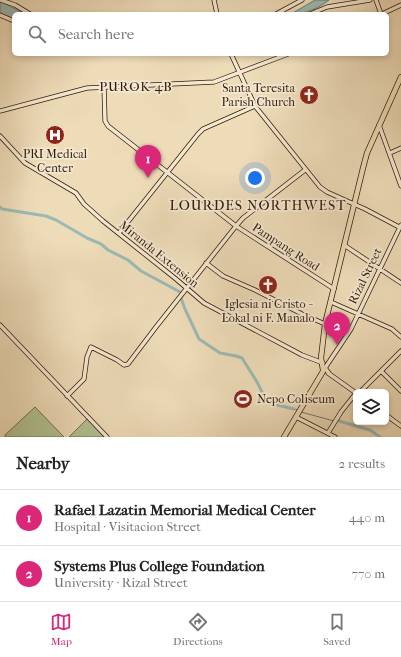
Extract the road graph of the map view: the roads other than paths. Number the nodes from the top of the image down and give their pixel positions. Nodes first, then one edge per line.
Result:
1 (1, 0) edge
2 (214, 0) edge
3 (302, 0) edge
4 (370, 0) edge
5 (376, 0) edge
6 (401, 6) edge
7 (27, 12) edge
8 (217, 12) edge
9 (280, 12) edge
10 (315, 12) edge
11 (380, 12) edge
12 (386, 12) edge
13 (0, 15) edge
14 (12, 20) edge
15 (232, 56) edge
16 (283, 56) edge
17 (239, 73) junction
18 (401, 77) edge
19 (104, 86) junction
20 (255, 106) junction
21 (0, 111) edge
22 (379, 125) junction
23 (0, 136) edge
24 (401, 148) edge
25 (390, 153) junction
26 (305, 170) junction
27 (167, 172) junction
28 (401, 186) edge
29 (353, 204) junction
30 (236, 226) junction
31 (400, 226) edge
32 (119, 233) junction
33 (344, 245) junction
34 (206, 263) junction
35 (380, 267) junction
36 (401, 283) edge
37 (187, 288) junction
38 (334, 289) junction
39 (331, 302) junction
40 (358, 314) junction
41 (325, 324) junction
42 (0, 325) edge
43 (401, 337) edge
44 (401, 351) edge
45 (322, 364) junction
46 (381, 371) junction
47 (363, 389) edge
48 (353, 391) edge
49 (401, 391) edge
50 (67, 396) junction
51 (353, 397) edge
52 (298, 414) junction
53 (389, 417) edge
54 (401, 426) edge
55 (328, 433) junction
56 (286, 436) edge
57 (107, 437) edge
58 (336, 437) edge

1 - 7 street
2 - 8 street
3 - 9 street
4 - 10 street
5 - 11 street
6 - 12 street
13 - 14 street
15 - 17 street
16 - 17 street
17 - 19 street
17 - 20 street
18 - 22 main road
19 - 21 street
19 - 27 street, Pampang Road
20 - 26 street
20 - 27 street
22 - 25 street
22 - 29 main road
23 - 32 street, Miranda Extension
24 - 25 street
25 - 28 street
26 - 29 street
26 - 30 street
27 - 30 street, Pampang Road
27 - 32 street
29 - 31 street
29 - 33 main road
30 - 34 street
30 - 38 street, Pampang Road
31 - 35 street, Rizal Street
32 - 37 street, Miranda Extension
33 - 35 street
33 - 38 main road
34 - 37 street
34 - 41 street
35 - 36 street
35 - 40 street, Rizal Street
37 - 45 street, Miranda Extension
37 - 50 street
38 - 39 main road
39 - 40 street
39 - 41 main road
40 - 43 street
40 - 45 street, Rizal Street
41 - 45 main road
42 - 50 street
44 - 46 street
45 - 48 street, Miranda Extension
45 - 52 main road, Rizal Street
46 - 47 street
46 - 49 street
50 - 57 street
51 - 55 street
52 - 55 street
52 - 56 main road, Rizal Street
53 - 54 street
55 - 58 street

